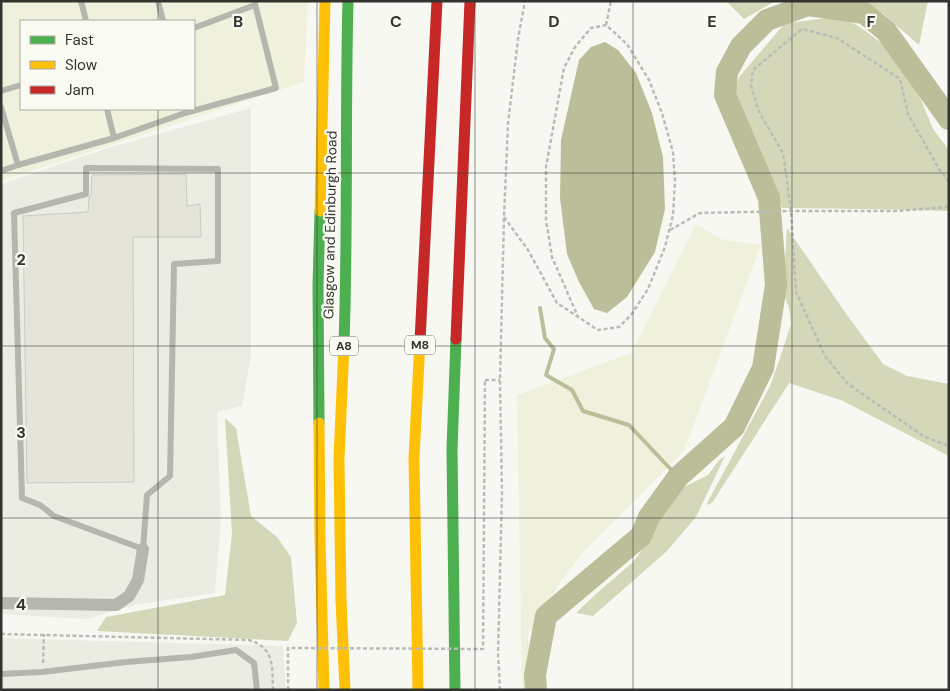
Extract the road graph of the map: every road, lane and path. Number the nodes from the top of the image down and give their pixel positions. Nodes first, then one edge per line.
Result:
1 (81, 1) edge
2 (158, 1) edge
3 (325, 1) edge
4 (348, 1) edge
5 (437, 1) edge
6 (470, 1) edge
7 (525, 1) edge
8 (611, 1) edge
9 (255, 3) edge
10 (86, 20) edge
11 (163, 20) edge
12 (606, 25) junction
13 (195, 28) edge
14 (20, 85) edge
15 (1, 91) edge
16 (1, 108) edge
17 (195, 108) edge
18 (107, 110) edge
19 (184, 111) edge
20 (114, 138) junction
21 (18, 165) junction
22 (1, 171) edge
23 (949, 182) edge
24 (949, 207) edge
25 (791, 211) junction
26 (504, 217) junction
27 (669, 230) junction
28 (578, 317) junction
29 (500, 380) junction
30 (949, 446) edge
31 (143, 549) junction
32 (1, 603) edge
33 (1, 634) edge
34 (44, 634) junction
35 (42, 672) junction
36 (1, 674) edge
37 (257, 690) edge
38 (274, 690) edge
39 (288, 690) edge
40 (324, 690) edge
41 (345, 690) edge
42 (418, 690) edge
43 (455, 690) edge
44 (500, 690) edge

1 - 10 lane
2 - 11 lane
3 - 40 highway, Glasgow and Edinburgh Road / A8
4 - 41 highway, Glasgow and Edinburgh Road / A8
5 - 42 highway, M8
6 - 43 highway
7 - 26 path
8 - 12 path
9 - 13 lane
9 - 17 lane
12 - 27 path
12 - 28 path
14 - 15 lane
16 - 21 lane
18 - 20 lane
19 - 20 lane
20 - 21 lane
21 - 22 lane
23 - 25 path
24 - 25 path
25 - 27 path
25 - 30 path
26 - 28 path
26 - 29 path
27 - 28 path
29 - 39 path, bridge
29 - 44 path
31 - 31 lane
31 - 32 street
33 - 34 path
34 - 35 path
34 - 38 path
35 - 36 lane
35 - 37 lane

